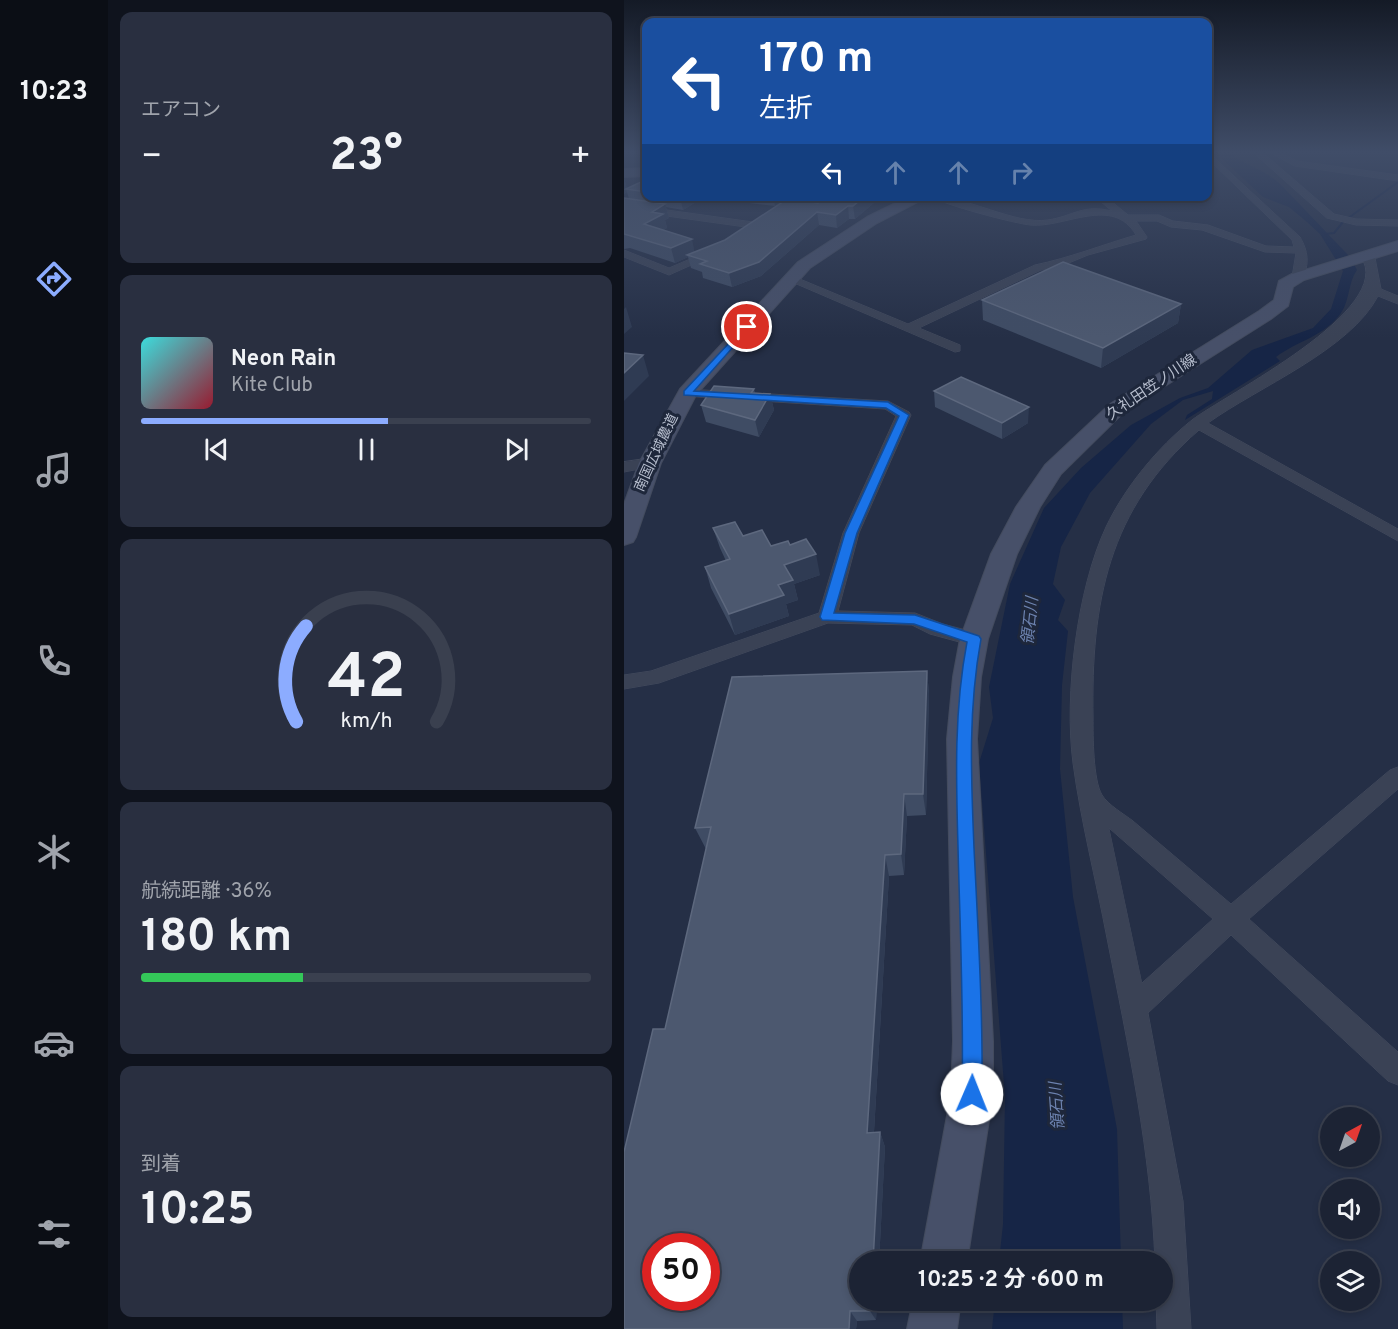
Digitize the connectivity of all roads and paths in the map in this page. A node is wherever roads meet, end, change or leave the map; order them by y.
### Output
1 (674, 214) edge
2 (776, 214) edge
3 (888, 214) edge
4 (1003, 214) edge
5 (1079, 214) edge
6 (1104, 214) edge
7 (1121, 214) edge
8 (1270, 214) edge
9 (1328, 214) edge
10 (1126, 218) junction
11 (1398, 223) edge
12 (760, 226) junction
13 (742, 237) edge
14 (1398, 246) edge
15 (723, 248) edge
16 (624, 253) edge
17 (1364, 257) junction
18 (1302, 267) junction
19 (791, 279) junction
20 (1375, 291) junction
21 (1398, 300) edge
22 (909, 327) junction
23 (956, 348) dead end
24 (687, 393) junction
25 (1198, 423) junction
26 (650, 463) junction
27 (624, 467) edge
28 (1398, 536) edge
29 (624, 537) edge
30 (826, 617) junction
31 (974, 639) junction
32 (624, 682) edge
33 (1398, 776) edge
34 (1091, 799) junction
35 (1231, 919) junction
36 (1134, 1007) junction
37 (1398, 1071) edge
38 (945, 1251) edge
39 (935, 1311) edge
40 (932, 1329) edge
41 (1174, 1329) edge

1 - 12 street
2 - 12 street
3 - 19 main road, 南国広域農道
4 - 5 street
6 - 10 street
7 - 10 street
8 - 18 street
9 - 11 street
10 - 18 street
10 - 22 street
12 - 13 street
14 - 17 main road
15 - 16 street
17 - 18 main road
17 - 20 street
18 - 31 main road, 久礼田笠ノ川線
19 - 22 street
19 - 24 main road, 南国広域農道
20 - 21 street
20 - 25 street
22 - 23 street
24 - 26 main road, 南国広域農道
24 - 30 street
25 - 28 street
25 - 34 street
26 - 27 street
26 - 29 main road, 南国広域農道
30 - 31 street
30 - 32 street
31 - 38 main road, 久礼田笠ノ川線
33 - 35 street
34 - 35 street
34 - 36 street
35 - 36 street
35 - 37 street
36 - 41 street
39 - 40 main road

